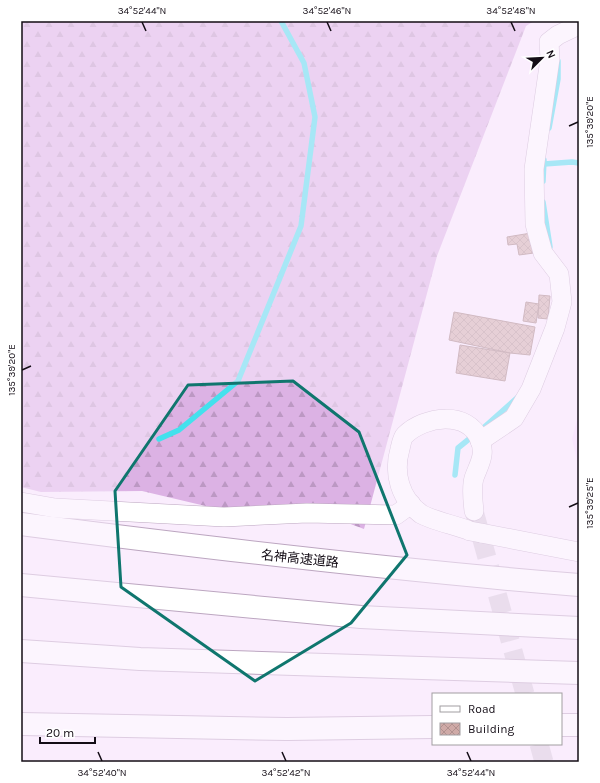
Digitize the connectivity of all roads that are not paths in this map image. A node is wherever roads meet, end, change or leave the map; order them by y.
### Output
1 (579, 25) edge
2 (478, 436) junction
3 (21, 502) edge
4 (474, 511) tunnel mouth
5 (423, 512) junction
6 (21, 524) edge
7 (579, 552) edge
8 (21, 584) edge
9 (579, 585) edge
10 (579, 628) edge
11 (21, 651) edge
12 (579, 673) edge
13 (21, 724) edge
14 (579, 724) edge
15 (562, 725) edge
16 (432, 727) edge

1 - 2 street
2 - 4 street
2 - 5 street
3 - 5 street
5 - 7 street
6 - 9 highway, 名神高速道路
8 - 10 highway
11 - 12 highway
13 - 16 highway
14 - 15 highway

